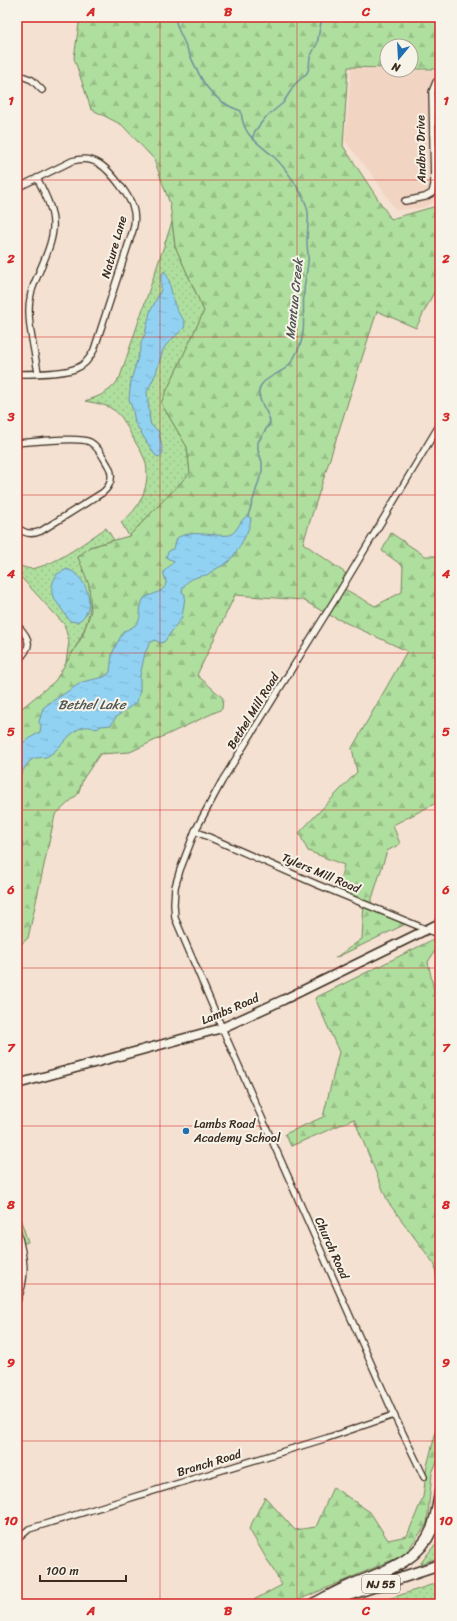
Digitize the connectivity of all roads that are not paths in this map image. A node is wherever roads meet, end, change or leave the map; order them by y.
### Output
1 (17, 74) edge
2 (440, 80) edge
3 (42, 90) dead end
4 (37, 178) junction
5 (17, 188) edge
6 (405, 201) dead end
7 (38, 373) junction
8 (17, 374) edge
9 (440, 424) edge
10 (17, 443) edge
11 (17, 527) edge
12 (17, 625) edge
13 (17, 661) edge
14 (195, 831) junction
15 (440, 923) edge
16 (426, 930) junction
17 (440, 935) edge
18 (222, 1028) junction
19 (17, 1084) edge
20 (17, 1230) edge
21 (18, 1239) edge
22 (17, 1302) edge
23 (23, 1305) dead end
24 (394, 1416) junction
25 (424, 1477) dead end
26 (440, 1493) edge
27 (20, 1537) dead end
28 (440, 1565) edge
29 (313, 1604) edge
30 (322, 1604) edge

1 - 3 street
2 - 6 street, Andbro Drive
4 - 5 street, Nature Lane
4 - 7 street
4 - 7 street, Nature Lane
7 - 8 street, Nature Lane
9 - 14 street, Bethel Mill Road
10 - 11 street
12 - 13 street
14 - 16 street, Tylers Mill Road
14 - 18 street, Bethel Mill Road
15 - 16 main road, Lambs Road
16 - 17 street, Tylers Mill Road
16 - 18 main road, Lambs Road
18 - 19 main road, Lambs Road
18 - 24 street, Church Road
20 - 21 street
21 - 22 street
22 - 23 street
24 - 25 street, Church Road
24 - 27 street, Branch Road
26 - 29 highway
28 - 30 highway, NJ 55

